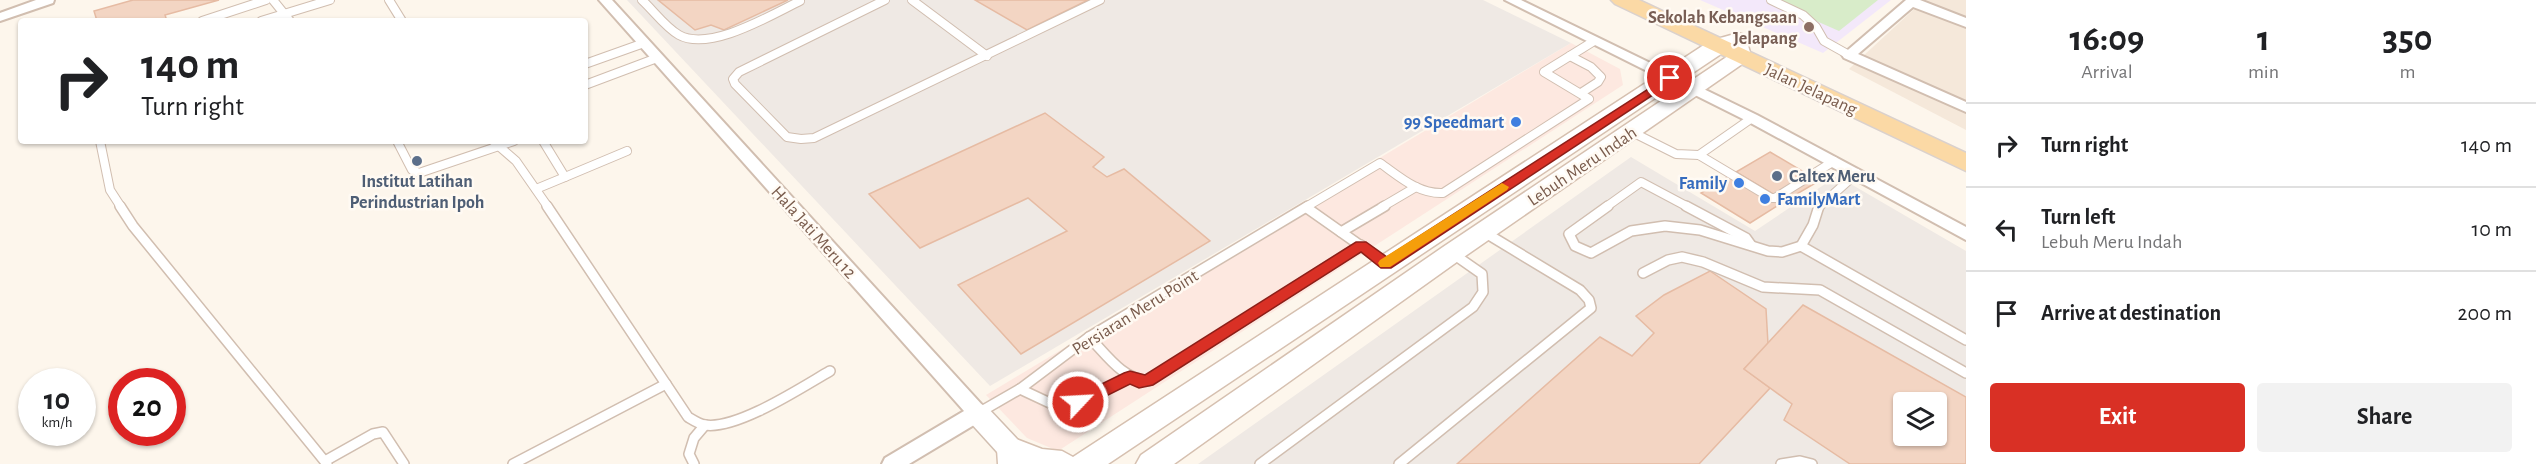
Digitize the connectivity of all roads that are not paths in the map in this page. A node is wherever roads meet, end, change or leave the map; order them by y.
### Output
1 (48, 0) edge
2 (266, 0) edge
3 (273, 0) edge
4 (330, 0) edge
5 (389, 0) edge
6 (605, 0) edge
7 (642, 0) edge
8 (800, 0) edge
9 (885, 0) edge
10 (912, 0) edge
11 (1100, 0) edge
12 (1511, 0) edge
13 (1622, 0) edge
14 (1652, 0) edge
15 (1771, 0) edge
16 (1913, 1) edge
17 (285, 14) junction
18 (0, 17) edge
19 (211, 18) edge
20 (271, 18) edge
21 (288, 18) edge
22 (400, 18) edge
23 (1966, 23) edge
24 (1594, 41) junction
25 (644, 43) junction
26 (1724, 49) junction
27 (1849, 55) junction
28 (987, 56) junction
29 (1570, 56) junction
30 (657, 58) junction
31 (588, 63) edge
32 (1670, 78) junction
33 (588, 84) edge
34 (1694, 90) junction
35 (1581, 93) junction
36 (1966, 107) edge
37 (1752, 118) junction
38 (1632, 132) junction
39 (101, 144) edge
40 (399, 144) edge
41 (496, 144) edge
42 (545, 144) edge
43 (1966, 147) edge
44 (627, 151) dead end
45 (1699, 155) junction
46 (1834, 161) junction
47 (1966, 163) edge
48 (1857, 173) junction
49 (565, 177) junction
50 (1416, 187) junction
51 (536, 189) junction
52 (1307, 208) junction
53 (1341, 232) junction
54 (1484, 232) junction
55 (1966, 234) edge
56 (1361, 245) junction
57 (1751, 245) junction
58 (1801, 246) junction
59 (1452, 253) junction
60 (1386, 264) junction
61 (1643, 273) dead end
62 (1089, 337) junction
63 (1966, 340) edge
64 (830, 371) dead end
65 (1966, 372) edge
66 (1130, 377) junction
67 (666, 384) junction
68 (1020, 389) junction
69 (977, 413) junction
70 (705, 425) junction
71 (1016, 459) edge
72 (1159, 462) edge
73 (326, 463) edge
74 (1077, 463) edge
75 (404, 464) edge
76 (513, 464) edge
77 (694, 464) edge
78 (891, 464) edge
79 (1260, 464) edge
80 (1399, 464) edge
81 (1781, 464) edge
82 (1812, 464) edge

1 - 18 street
2 - 19 lane
3 - 17 lane
4 - 17 lane
5 - 22 lane
6 - 25 street, Hala Jati Meru 12
7 - 8 lane
9 - 28 lane
10 - 28 lane
11 - 28 lane
12 - 24 street
13 - 26 main road
14 - 26 main road, Jalan Jelapang
15 - 27 lane
16 - 23 street
16 - 27 street
17 - 20 lane
17 - 21 lane
24 - 29 lane
24 - 32 street
25 - 30 street, Hala Jati Meru 12
25 - 31 lane
26 - 32 main road, Lebuh Meru Indah
26 - 34 main road, Lebuh Meru Indah
26 - 43 main road, Jalan Jelapang
26 - 47 main road, Jalan Jelapang
27 - 36 street
29 - 35 lane
29 - 35 lane
30 - 33 lane
30 - 69 street, Hala Jati Meru 12
32 - 34 street
32 - 60 main road, Lebuh Meru Indah
34 - 37 street
34 - 38 main road, Lebuh Meru Indah
35 - 50 lane
37 - 45 lane
37 - 46 street
38 - 45 lane
38 - 54 main road, Lebuh Meru Indah
39 - 73 lane
40 - 41 lane
41 - 51 lane
42 - 49 lane
44 - 49 lane
45 - 46 lane
46 - 48 street
48 - 55 street
48 - 58 lane
49 - 51 lane
50 - 52 lane, Persiaran Meru Point
50 - 53 lane
51 - 67 lane
52 - 53 lane
52 - 62 lane, Persiaran Meru Point
53 - 56 lane
54 - 59 main road, Lebuh Meru Indah
54 - 80 lane
56 - 60 lane
56 - 66 lane
57 - 57 lane
57 - 58 lane
58 - 63 lane
59 - 72 main road, Lebuh Meru Indah
59 - 79 lane
60 - 74 main road, Lebuh Meru Indah
61 - 65 lane
62 - 66 lane
62 - 68 lane, Persiaran Meru Point
64 - 70 lane
66 - 68 lane
67 - 70 lane
67 - 76 lane
68 - 69 lane, Persiaran Meru Point
69 - 71 street, Hala Jati Meru 12
69 - 78 street, Persiaran Meru Point
70 - 77 lane
71 - 74 main road
73 - 75 lane
81 - 82 lane

